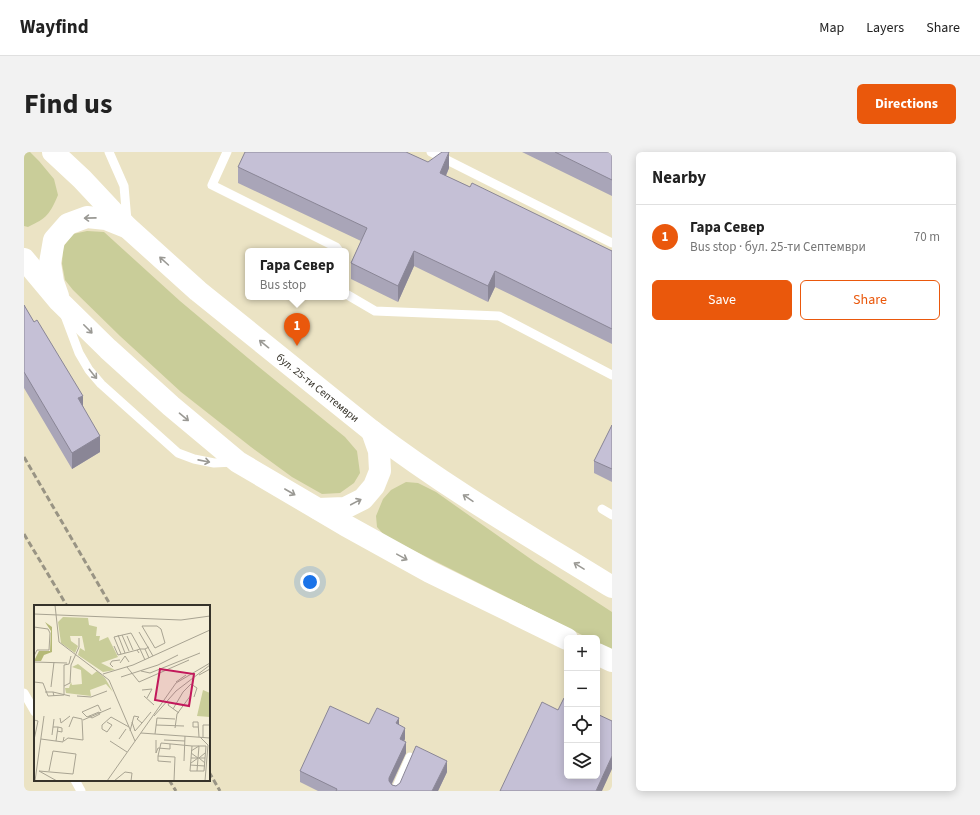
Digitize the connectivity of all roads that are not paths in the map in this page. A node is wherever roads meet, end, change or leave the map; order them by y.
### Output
1 (53, 152) edge
2 (109, 152) edge
3 (227, 152) edge
4 (431, 152) edge
5 (128, 227) junction
6 (612, 243) edge
7 (337, 248) edge
8 (24, 259) edge
9 (349, 296) edge
10 (59, 301) junction
11 (612, 375) edge
12 (372, 431) junction
13 (238, 462) junction
14 (318, 509) junction
15 (602, 509) dead end
16 (612, 515) edge
17 (612, 587) edge
18 (564, 638) edge
19 (600, 655) edge
20 (612, 661) edge
21 (24, 693) edge
22 (34, 710) edge
23 (410, 757) edge
24 (76, 781) edge
25 (81, 791) edge
26 (395, 791) edge

1 - 5 main road, бул. 25-ти Септември
2 - 5 lane
3 - 7 lane
4 - 6 lane
5 -> 10 main road
12 -> 5 main road, бул. 25-ти Септември
8 - 10 main road
9 - 11 lane
10 -> 13 main road
10 -> 13 lane
14 -> 12 main road
17 -> 12 main road, бул. 25-ти Септември
13 -> 14 main road
14 -> 18 main road
15 - 16 lane
19 - 20 main road
21 - 22 lane
23 - 26 lane
24 - 25 lane

